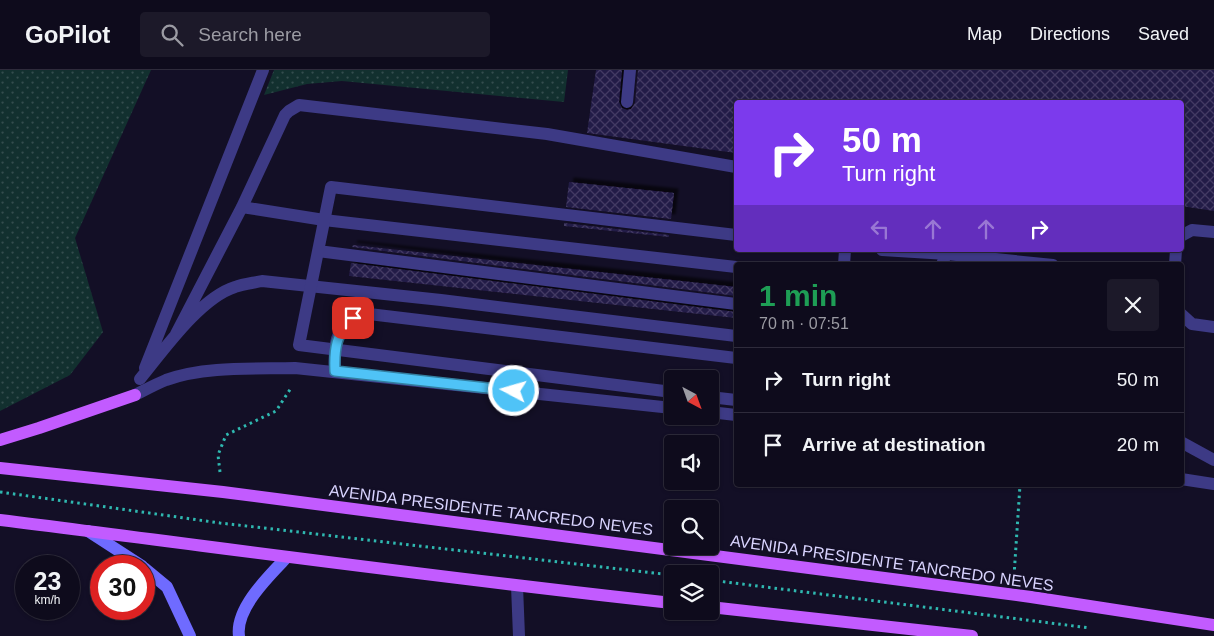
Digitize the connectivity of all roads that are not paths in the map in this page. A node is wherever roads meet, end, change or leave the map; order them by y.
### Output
1 (262, 70) edge
2 (630, 70) edge
3 (628, 102) dead end
4 (734, 167) edge
5 (242, 207) junction
6 (324, 220) junction
7 (1214, 232) edge
8 (1184, 234) edge
9 (734, 235) edge
10 (318, 251) junction
11 (903, 252) edge
12 (945, 256) edge
13 (1017, 262) edge
14 (734, 267) edge
15 (312, 287) junction
16 (734, 304) edge
17 (1184, 317) edge
18 (1214, 327) edge
19 (176, 334) junction
20 (734, 336) edge
21 (335, 350) junction
22 (734, 358) edge
23 (335, 371) junction
24 (140, 379) junction
25 (664, 391) edge
26 (134, 395) junction
27 (719, 398) edge
28 (734, 400) edge
29 (664, 407) edge
30 (719, 413) edge
31 (734, 415) edge
32 (0, 440) edge
33 (1184, 444) edge
34 (1214, 460) edge
35 (0, 468) edge
36 (1184, 480) edge
37 (1214, 484) edge
38 (0, 520) edge
39 (88, 531) junction
40 (125, 555) edge
41 (287, 557) junction
42 (155, 577) edge
43 (517, 586) junction
44 (664, 602) edge
45 (719, 608) edge
46 (1214, 625) edge
47 (190, 636) edge
48 (239, 636) edge
49 (519, 636) edge
50 (972, 636) edge

1 - 24 street
2 - 3 street
4 - 5 street
5 - 6 street
5 - 19 street
6 - 9 street
6 - 10 street
6 - 14 street
7 - 8 street
10 - 15 street
10 - 16 street
11 - 12 street
12 - 13 street
15 - 19 street
15 - 20 street
15 - 21 street
17 - 18 street
19 - 24 street
21 - 22 street
21 - 23 street
21 - 25 street
23 - 26 street
23 - 29 street
24 - 26 street
26 - 32 main road
27 - 28 street
30 - 31 street
33 - 34 street
35 - 46 main road, AVENIDA PRESIDENTE TANCREDO NEVES
36 - 37 street
38 - 39 main road
39 - 40 street
39 - 41 main road
41 - 43 main road
41 - 48 street
42 - 47 street
43 - 44 main road
43 - 49 street
45 - 50 main road

